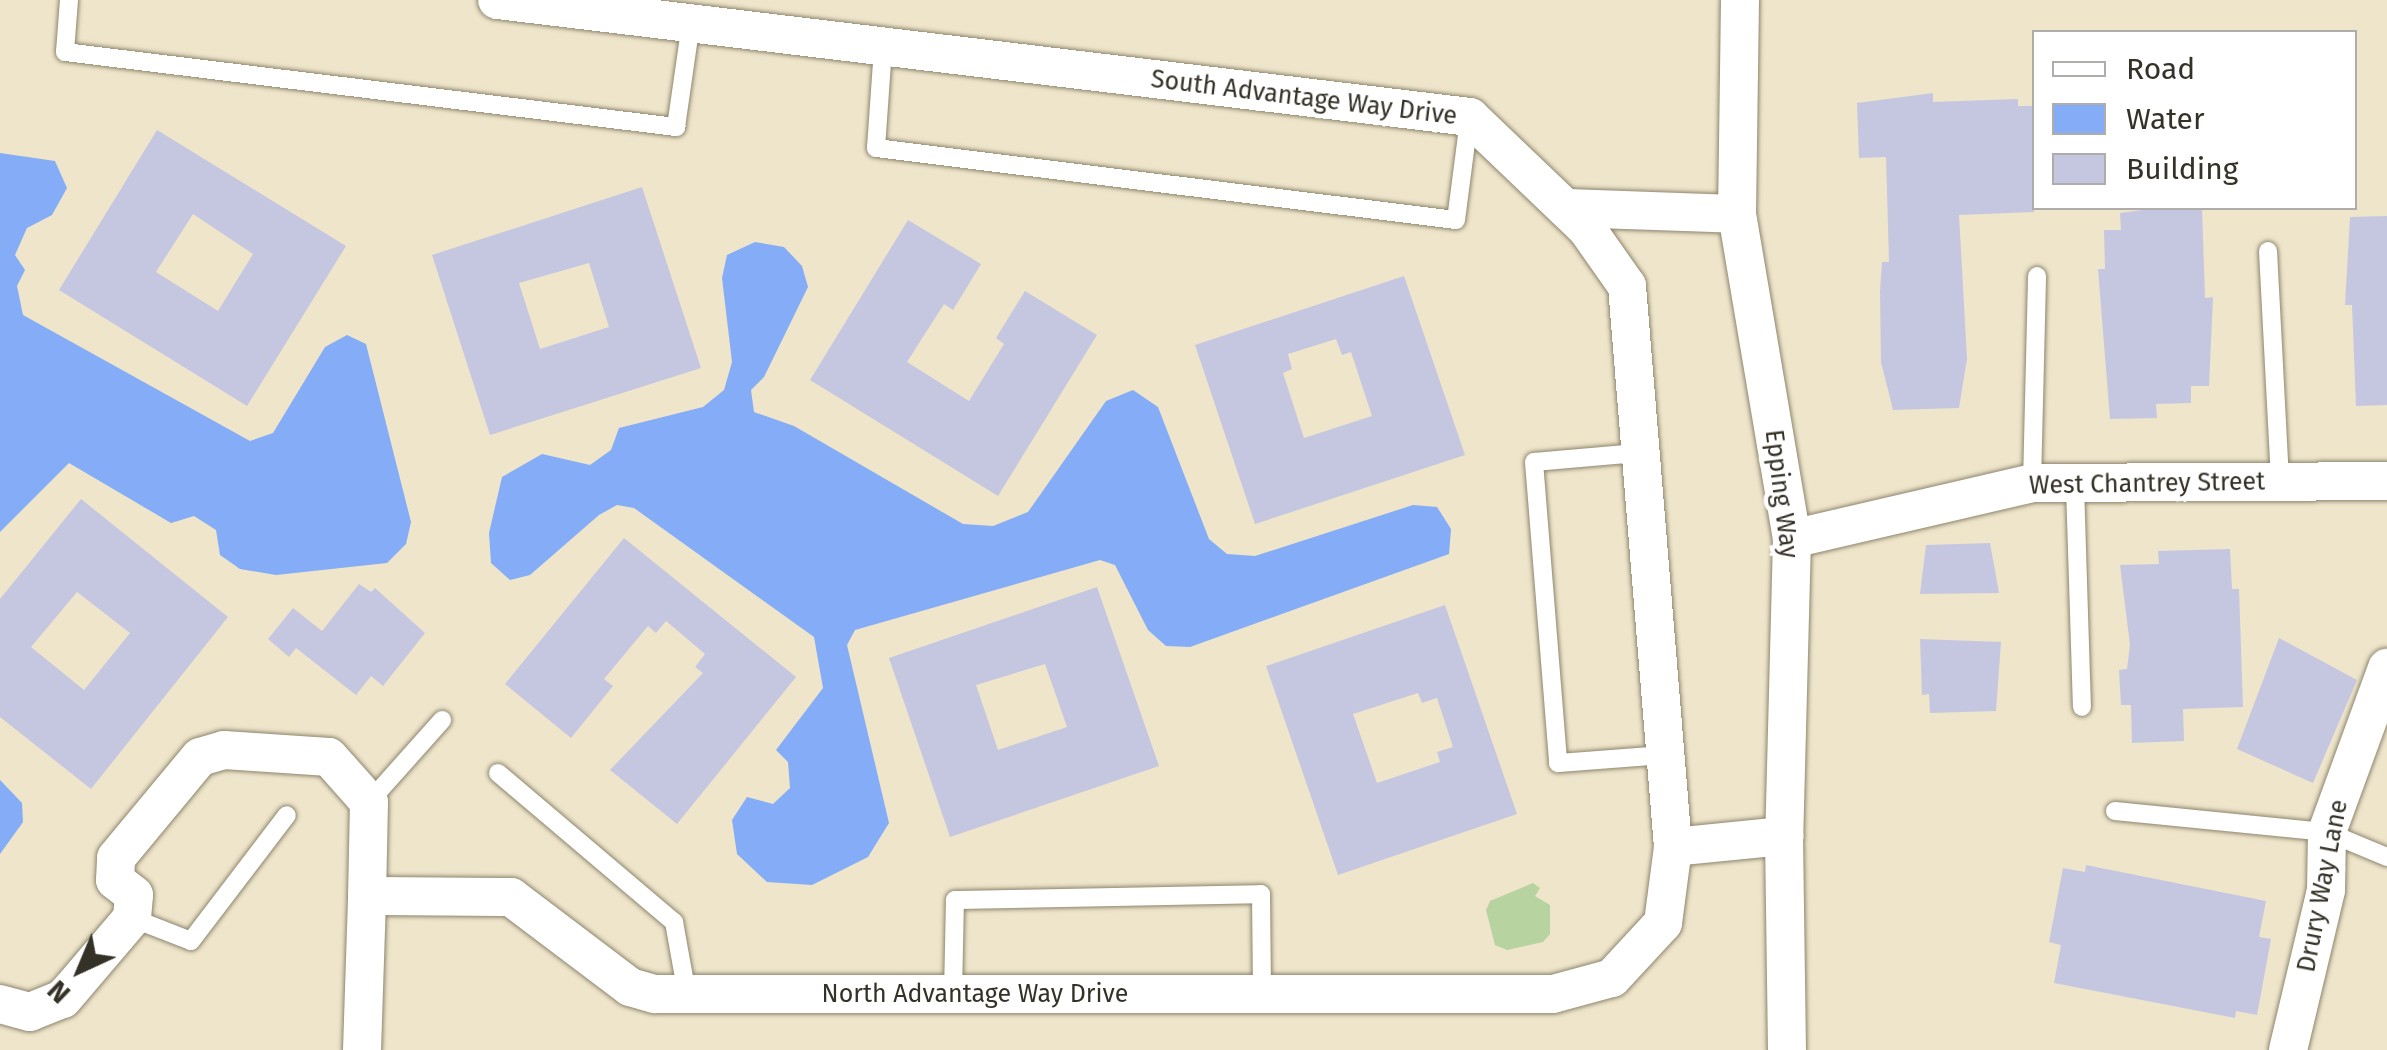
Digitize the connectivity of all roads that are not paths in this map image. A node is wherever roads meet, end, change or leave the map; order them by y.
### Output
1 (69, 0) edge
2 (497, 0) edge
3 (1740, 0) edge
4 (691, 23) junction
5 (883, 48) junction
6 (1470, 117) junction
7 (1566, 208) junction
8 (1737, 214) junction
9 (2268, 251) dead end
10 (2037, 276) dead end
11 (1637, 453) junction
12 (2387, 480) edge
13 (2280, 481) junction
14 (2032, 483) junction
15 (2075, 486) junction
16 (1792, 540) junction
17 (2387, 668) edge
18 (2082, 707) dead end
19 (442, 720) dead end
20 (1665, 756) junction
21 (498, 773) dead end
22 (368, 802) junction
23 (2116, 811) dead end
24 (287, 816) dead end
25 (2327, 832) junction
26 (1784, 836) junction
27 (1673, 847) junction
28 (2387, 857) edge
29 (367, 896) junction
30 (132, 918) junction
31 (1612, 978) joint
32 (687, 994) junction
33 (953, 994) junction
34 (1262, 994) junction
35 (0, 1004) edge
36 (362, 1050) edge
37 (1788, 1050) edge
38 (2288, 1050) edge

1 - 4 lane
2 - 4 street, South Advantage Way Drive
3 - 8 street, Epping Way
4 - 5 street, South Advantage Way Drive
5 - 6 street, South Advantage Way Drive
5 - 6 lane
6 - 7 street, South Advantage Way Drive
7 - 8 street
7 - 11 street, South Advantage Way Drive
8 - 16 street, Epping Way
9 - 13 lane
10 - 14 lane
11 - 20 street, South Advantage Way Drive
11 - 20 lane
12 - 13 street, West Chantrey Street
13 - 15 street, West Chantrey Street
14 - 15 street, West Chantrey Street
14 - 16 street, West Chantrey Street
15 - 18 lane
16 - 26 street, Epping Way
17 - 25 street, Drury Way Lane
19 - 22 lane
20 - 27 street, South Advantage Way Drive
21 - 32 lane
22 - 29 street
22 - 30 street
23 - 25 lane
24 - 30 lane
25 - 28 lane
25 - 38 street, Drury Way Lane
26 - 27 street
26 - 37 street, Epping Way
27 - 31 street, South Advantage Way Drive
29 - 32 street, North Advantage Way Drive
29 - 36 street
30 - 35 street
31 - 34 street, North Advantage Way Drive
32 - 33 street, North Advantage Way Drive
33 - 34 street, North Advantage Way Drive
33 - 34 lane

